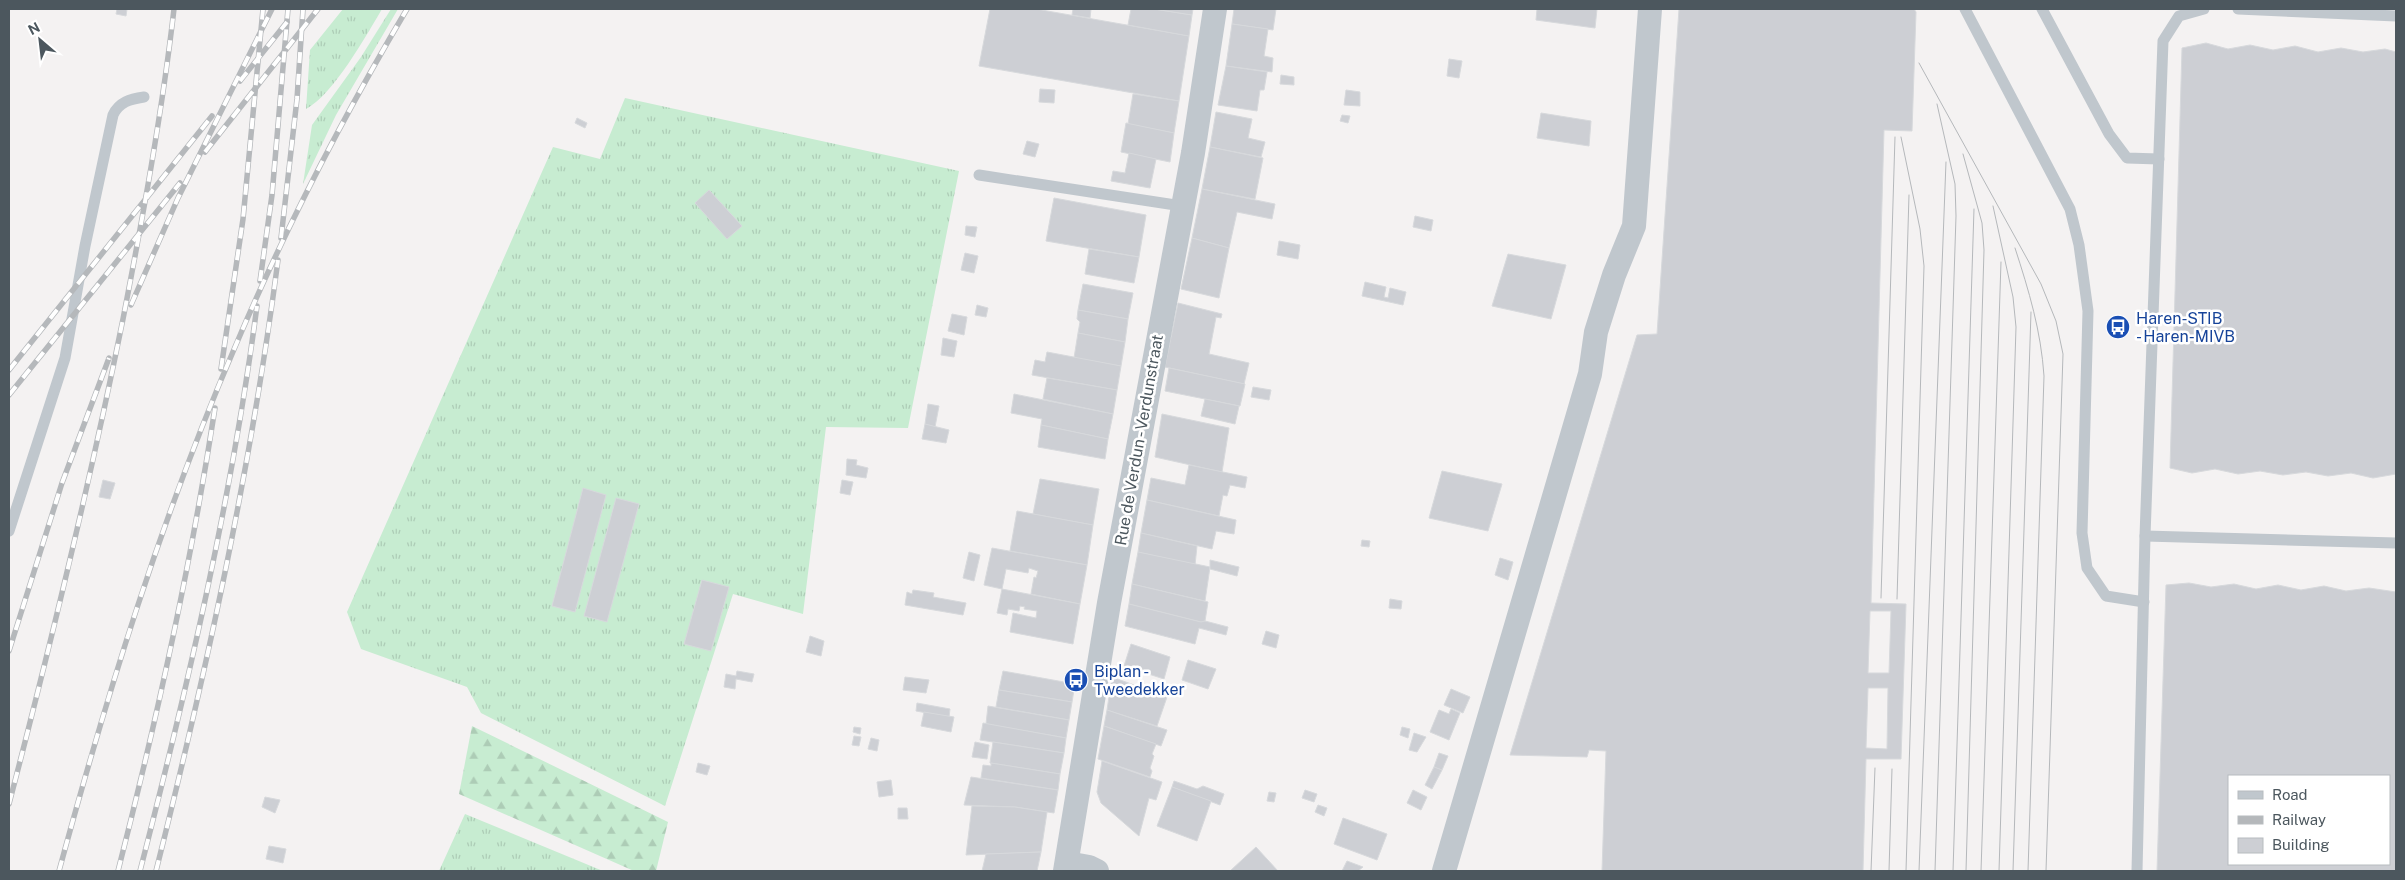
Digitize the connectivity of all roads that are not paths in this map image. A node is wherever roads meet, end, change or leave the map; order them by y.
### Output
1 (1215, 9) edge
2 (1650, 9) edge
3 (1965, 9) edge
4 (2042, 9) edge
5 (2204, 9) edge
6 (2238, 9) edge
7 (2378, 12) edge
8 (2396, 16) edge
9 (144, 97) dead end
10 (2159, 159) junction
11 (979, 175) dead end
12 (1182, 206) junction
13 (9, 531) edge
14 (2145, 536) junction
15 (2396, 543) edge
16 (2144, 602) junction
17 (1066, 867) edge
18 (1097, 871) edge
19 (1444, 871) edge
20 (2137, 871) edge

1 - 12 street, Rue de Verdun - Verdunstraat
2 - 19 street
3 - 16 lane
4 - 10 lane
5 - 10 lane
6 - 7 lane
7 - 8 lane
9 - 13 lane
10 - 14 lane
11 - 12 lane
12 - 17 street, Rue de Verdun - Verdunstraat
14 - 15 lane
14 - 16 lane
16 - 20 lane
17 - 18 street

